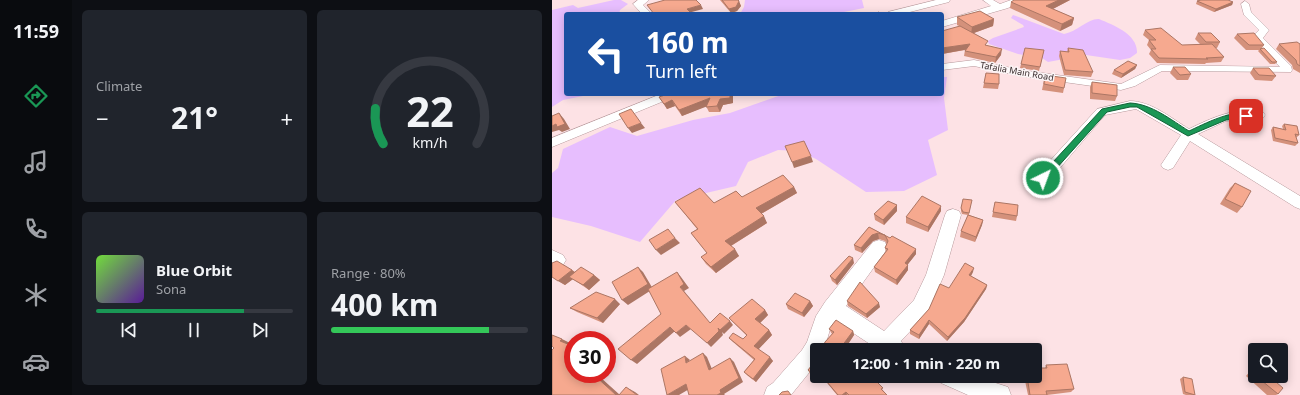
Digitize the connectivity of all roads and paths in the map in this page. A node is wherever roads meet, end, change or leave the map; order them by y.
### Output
1 (946, 0) edge
2 (987, 0) edge
3 (1018, 0) edge
4 (639, 1) edge
5 (1245, 4) dead end
6 (998, 7) junction
7 (646, 12) edge
8 (899, 12) edge
9 (944, 23) edge
10 (944, 67) edge
11 (667, 96) edge
12 (1259, 115) dead end
13 (1188, 134) junction
14 (552, 143) edge
15 (1168, 165) dead end
16 (1043, 178) dead end
17 (1300, 203) edge
18 (953, 215) dead end
19 (879, 247) dead end
20 (832, 308) junction
21 (885, 343) edge
22 (894, 343) edge
23 (963, 383) edge
24 (775, 395) edge
25 (1000, 395) edge

1 - 8 street
2 - 6 street
3 - 6 street
4 - 7 street
5 - 10 street, Tafalia Main Road
6 - 9 street
11 - 14 street
12 - 13 street
13 - 15 street
13 - 16 street
13 - 17 street
18 - 22 street
19 - 20 street
20 - 21 street
20 - 24 street
23 - 25 street

